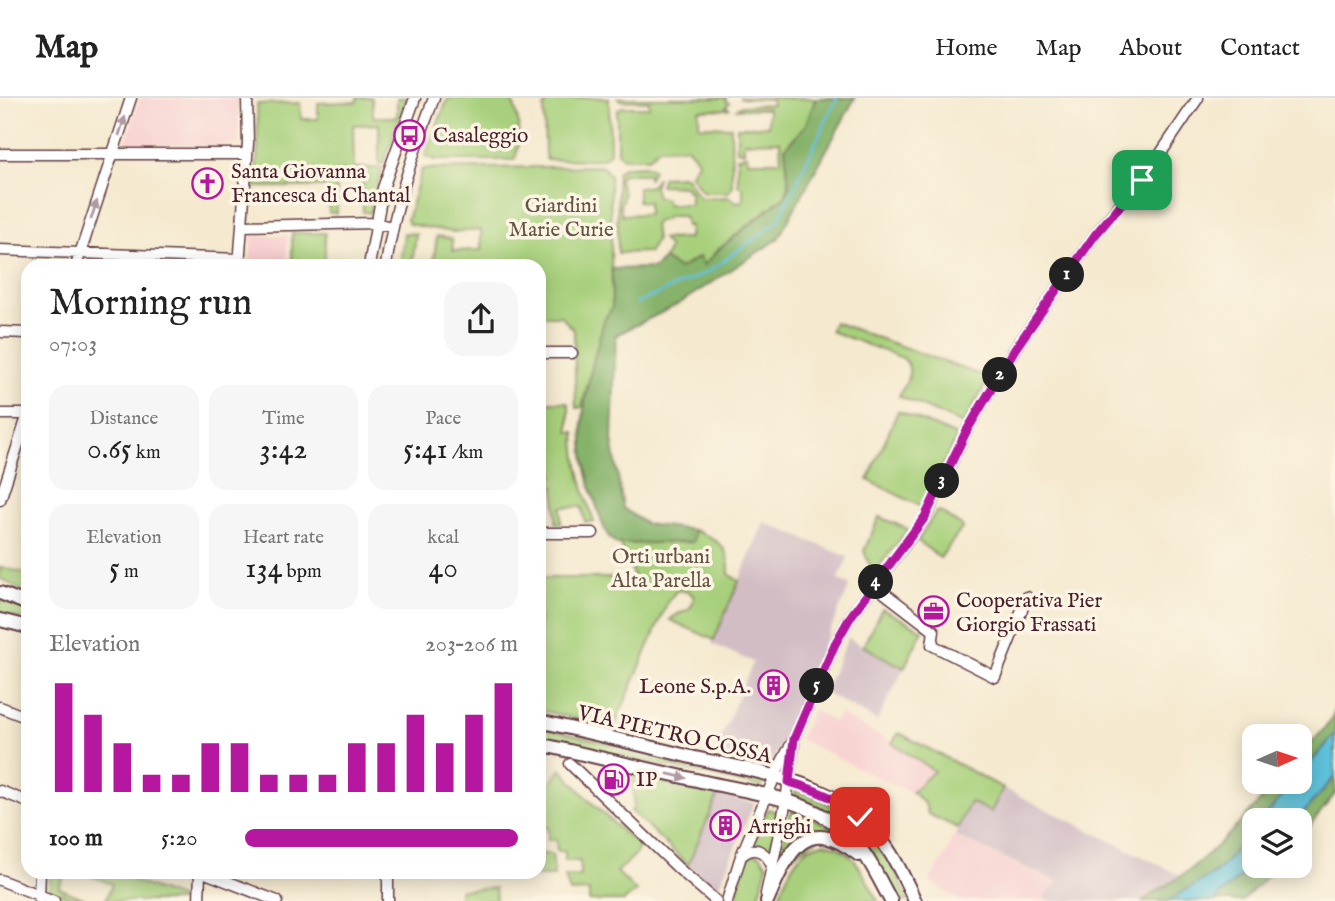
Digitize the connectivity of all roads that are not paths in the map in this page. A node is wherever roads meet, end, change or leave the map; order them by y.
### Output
1 (131, 98) edge
2 (247, 98) edge
3 (415, 98) edge
4 (434, 98) edge
5 (1198, 98) edge
6 (0, 154) edge
7 (247, 154) junction
8 (113, 155) junction
9 (375, 223) junction
10 (242, 226) junction
11 (392, 227) junction
12 (0, 250) edge
13 (81, 253) junction
14 (79, 259) edge
15 (186, 259) edge
16 (239, 259) edge
17 (370, 259) edge
18 (387, 259) edge
19 (0, 332) edge
20 (21, 332) edge
21 (546, 353) edge
22 (572, 353) dead end
23 (0, 414) edge
24 (21, 414) edge
25 (21, 436) edge
26 (0, 500) edge
27 (546, 533) edge
28 (593, 533) dead end
29 (873, 585) junction
30 (0, 593) edge
31 (1027, 597) dead end
32 (21, 601) edge
33 (0, 620) edge
34 (21, 625) edge
35 (0, 707) edge
36 (21, 715) edge
37 (546, 723) edge
38 (794, 739) junction
39 (546, 746) edge
40 (570, 764) dead end
41 (774, 777) junction
42 (789, 782) junction
43 (0, 791) edge
44 (766, 796) junction
45 (21, 799) edge
46 (786, 801) junction
47 (741, 856) junction
48 (871, 864) junction
49 (772, 866) junction
50 (40, 879) edge
51 (201, 879) edge
52 (220, 879) edge
53 (388, 879) edge
54 (0, 880) edge
55 (39, 898) edge
56 (54, 901) edge
57 (199, 901) edge
58 (277, 901) edge
59 (388, 901) edge
60 (716, 901) edge
61 (727, 901) edge
62 (766, 901) edge
63 (891, 901) edge
64 (915, 901) edge

8 -> 1 street
2 - 7 street
3 - 9 street
4 - 11 street
5 - 29 street
6 - 8 street
7 - 8 street
7 - 10 street
13 -> 8 street
9 - 10 street
9 - 11 street
9 - 17 street
10 - 16 street
11 - 18 street
12 - 13 street
13 - 14 street
13 - 15 street
19 - 20 street
21 - 22 street
23 - 24 street
25 - 26 street
27 - 28 street
29 - 31 street
29 - 38 street
30 - 32 main road
33 - 34 main road
35 - 36 street
37 - 41 main road, VIA PIETRO COSSA
38 - 41 street
38 - 42 street
39 -> 44 main road, VIA PIETRO COSSA
40 - 60 street
41 - 42 main road, VIA PIETRO COSSA
41 - 44 street
42 - 46 street
42 - 64 main road, VIA PIETRO COSSA
43 - 45 street
44 - 46 main road, VIA PIETRO COSSA
44 - 47 street
46 - 48 main road, VIA PIETRO COSSA
46 - 49 street
47 - 49 street
47 - 61 street
48 - 62 main road
48 - 63 main road, VIA PIETRO COSSA
49 - 62 street
50 - 55 street
51 - 57 street
52 - 58 street
53 - 59 street
54 - 55 street
55 - 56 street

